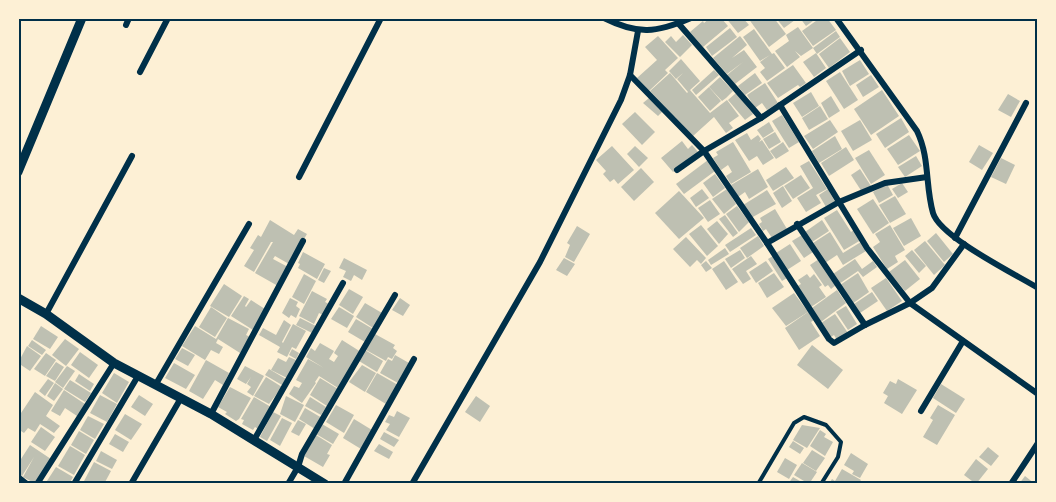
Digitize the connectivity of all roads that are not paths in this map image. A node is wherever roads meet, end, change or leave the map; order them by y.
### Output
1 (82, 18) edge
2 (168, 18) edge
3 (381, 18) edge
4 (604, 18) edge
5 (691, 18) edge
6 (836, 18) edge
7 (678, 23) junction
8 (638, 31) junction
9 (861, 50) junction
10 (140, 72) dead end
11 (630, 75) junction
12 (1026, 103) dead end
13 (780, 105) junction
14 (761, 118) junction
15 (704, 151) junction
16 (132, 156) dead end
17 (677, 170) dead end
18 (18, 172) edge
19 (298, 177) dead end
20 (927, 177) junction
21 (839, 202) junction
22 (249, 224) dead end
23 (796, 224) junction
24 (955, 238) junction
25 (303, 241) dead end
26 (767, 243) junction
27 (964, 244) junction
28 (343, 283) dead end
29 (1038, 288) edge
30 (395, 295) dead end
31 (18, 298) edge
32 (910, 303) junction
33 (46, 314) junction
34 (865, 325) junction
35 (963, 341) junction
36 (414, 359) dead end
37 (114, 363) junction
38 (138, 376) junction
39 (156, 384) junction
40 (1038, 394) edge
41 (181, 398) junction
42 (921, 411) dead end
43 (211, 414) junction
44 (254, 440) junction
45 (1038, 443) edge
46 (298, 467) junction
47 (18, 477) edge
48 (27, 484) edge
49 (37, 484) edge
50 (74, 484) edge
51 (131, 484) edge
52 (288, 484) edge
53 (325, 484) edge
54 (344, 484) edge
55 (412, 484) edge
56 (758, 484) edge
57 (821, 484) edge
58 (1011, 484) edge

1 - 18 street
2 - 10 street
3 - 19 street
4 - 8 street
5 - 7 street
6 - 9 street
7 - 8 street
7 - 14 street
8 - 11 street
9 - 13 street
9 - 20 street
11 - 15 street
11 - 55 street
12 - 24 street
13 - 14 street
13 - 21 street
14 - 15 street
15 - 17 street
15 - 26 street
16 - 33 street
20 - 21 street
20 - 24 street
21 - 23 street
21 - 32 street
22 - 39 street
23 - 26 street
23 - 34 street
24 - 27 street
25 - 43 street
26 - 34 street
27 - 29 street
27 - 32 street
28 - 44 street
30 - 46 street
31 - 33 street
32 - 34 street
32 - 35 street
33 - 37 street
35 - 40 street
35 - 42 street
36 - 54 street
37 - 38 street
37 - 49 street
38 - 39 street
38 - 50 street
39 - 41 street
41 - 43 street
41 - 51 street
43 - 44 street
44 - 46 street
45 - 58 street
46 - 52 street
46 - 53 street
47 - 48 street
56 - 57 lane

